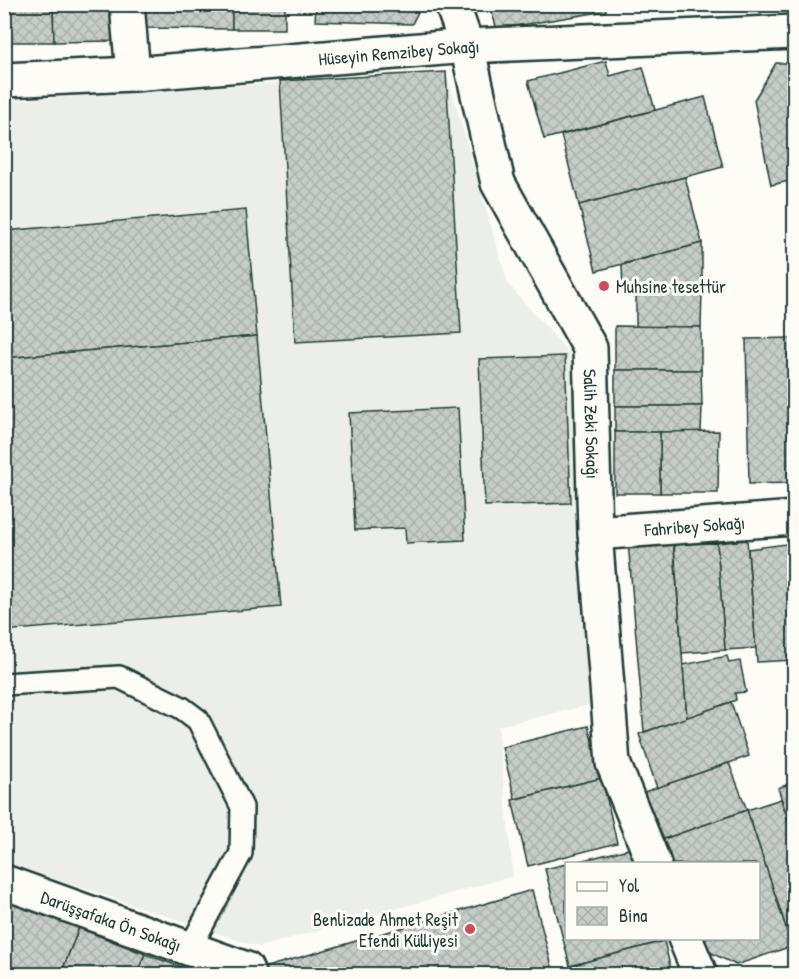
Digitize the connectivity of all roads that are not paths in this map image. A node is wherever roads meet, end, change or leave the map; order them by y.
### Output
1 (127, 4) edge
2 (452, 4) edge
3 (795, 32) edge
4 (467, 46) junction
5 (132, 74) junction
6 (4, 80) edge
7 (795, 518) edge
8 (595, 533) junction
9 (4, 684) edge
10 (653, 862) edge
11 (4, 882) edge
12 (685, 940) edge
13 (190, 948) junction
14 (248, 975) edge
15 (700, 975) edge

1 - 5 street
2 - 4 street, Salih Zeki Sokağı
3 - 4 street, Hüseyin Remzibey Sokağı
4 - 5 street, Hüseyin Remzibey Sokağı
4 - 8 street, Salih Zeki Sokağı
5 - 6 street, Hüseyin Remzibey Sokağı
7 - 8 street, Fahribey Sokağı
8 - 10 street, Salih Zeki Sokağı
9 - 13 lane
11 - 13 street, Darüşşafaka Ön Sokağı
12 - 15 street
13 - 14 street, Darüşşafaka Ön Sokağı

